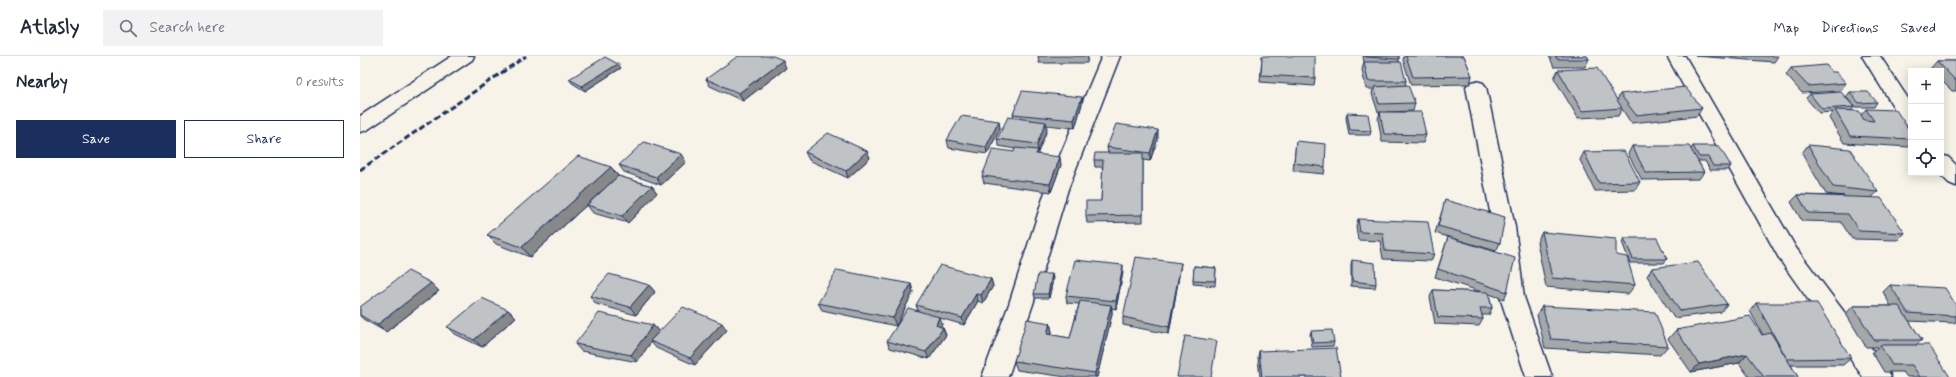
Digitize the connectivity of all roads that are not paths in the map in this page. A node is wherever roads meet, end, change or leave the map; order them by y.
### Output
1 (466, 56) edge
2 (1111, 56) edge
3 (1676, 56) edge
4 (1871, 56) edge
5 (1476, 87) dead end
6 (1908, 114) edge
7 (360, 125) edge
8 (1944, 165) edge
9 (1956, 178) edge
10 (995, 377) edge
11 (1539, 377) edge
12 (1878, 377) edge

1 - 7 street
2 - 10 street
3 - 12 street
4 - 6 street
5 - 11 street
8 - 9 street

